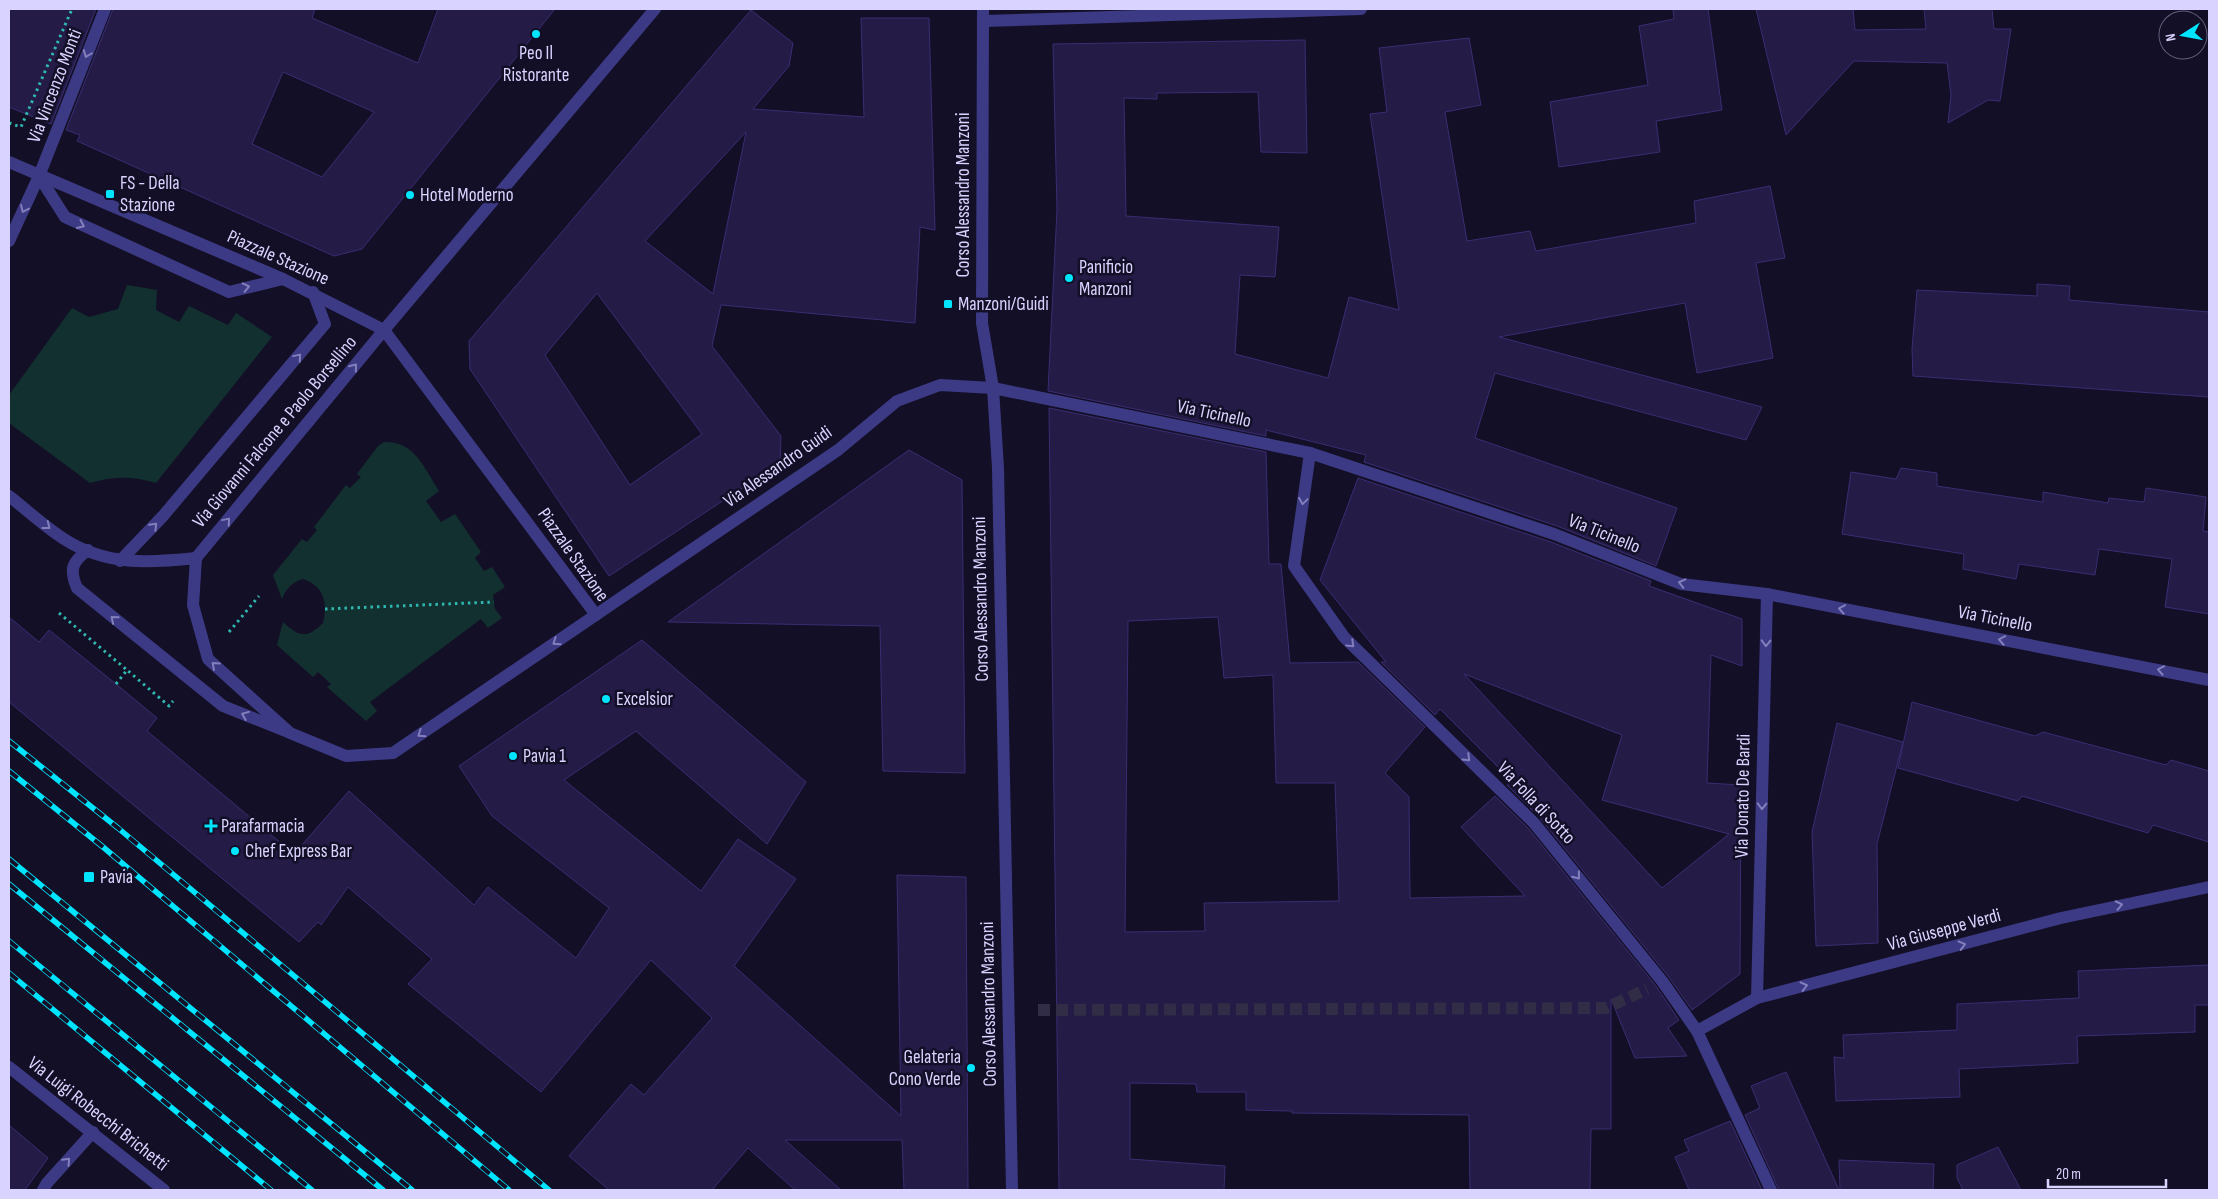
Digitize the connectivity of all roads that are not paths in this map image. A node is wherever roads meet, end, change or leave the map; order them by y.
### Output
1 (105, 9) edge
2 (655, 9) edge
3 (1360, 9) edge
4 (983, 15) edge
5 (9, 162) edge
6 (39, 176) junction
7 (9, 241) edge
8 (282, 279) junction
9 (313, 292) junction
10 (384, 330) junction
11 (993, 388) junction
12 (1310, 453) junction
13 (9, 496) edge
14 (88, 550) junction
15 (196, 558) junction
16 (120, 561) junction
17 (1767, 594) junction
18 (596, 615) junction
19 (2209, 680) edge
20 (290, 733) junction
21 (2209, 887) edge
22 (1757, 998) junction
23 (1697, 1032) junction
24 (9, 1067) edge
25 (93, 1132) junction
26 (44, 1190) edge
27 (164, 1190) edge
28 (1012, 1190) edge
29 (1772, 1190) edge

1 -> 6 street, Via Vincenzo Monti
2 - 10 street, Via Giovanni Falcone e Paolo Borsellino
3 - 4 street
4 - 11 street, Corso Alessandro Manzoni
5 - 6 street, Piazzale Stazione
6 -> 7 street
6 - 8 street, Piazzale Stazione
6 -> 8 street
8 - 9 street, Piazzale Stazione
9 - 10 street, Piazzale Stazione
16 -> 9 street
15 -> 10 street, Via Giovanni Falcone e Paolo Borsellino
10 - 18 street, Piazzale Stazione
11 - 12 street, Via Ticinello
11 - 18 street, Via Alessandro Guidi
11 - 28 street, Corso Alessandro Manzoni
17 -> 12 street, Via Ticinello
12 -> 23 street, Via Folla di Sotto
13 -> 14 street
14 - 16 street
20 -> 14 street
15 - 16 street
20 -> 15 street, Piazzale Stazione
19 -> 17 street, Via Ticinello
17 -> 22 street, Via Donato De Bardi
18 -> 20 street, Piazzale Stazione
22 -> 21 street, Via Giuseppe Verdi
22 - 23 street, Via Giuseppe Verdi
23 - 29 street, Via Folla di Sotto
24 - 25 street, Via Luigi Robecchi Brichetti
26 -> 25 street
25 - 27 street, Via Luigi Robecchi Brichetti

